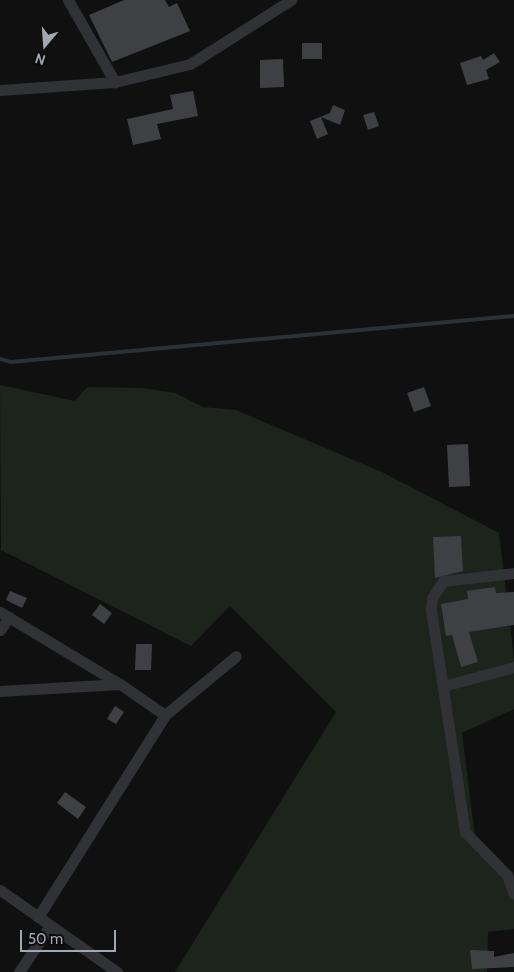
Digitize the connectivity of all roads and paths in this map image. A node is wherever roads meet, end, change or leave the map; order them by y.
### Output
1 (68, 0) edge
2 (291, 0) edge
3 (115, 82) junction
4 (0, 90) edge
5 (514, 573) edge
6 (5, 614) edge
7 (0, 630) edge
8 (236, 656) dead end
9 (514, 667) edge
10 (120, 684) junction
11 (444, 686) junction
12 (0, 691) edge
13 (165, 716) junction
14 (0, 890) edge
15 (514, 894) edge
16 (38, 917) junction
17 (49, 927) junction
18 (19, 972) edge
19 (117, 972) edge

1 - 3 street
2 - 3 street
3 - 4 street
5 - 11 street
6 - 7 street
6 - 10 street
8 - 13 street
9 - 11 street
10 - 12 street
10 - 13 street
11 - 15 street
13 - 16 street
14 - 16 street
16 - 17 street
17 - 18 street
17 - 19 street

